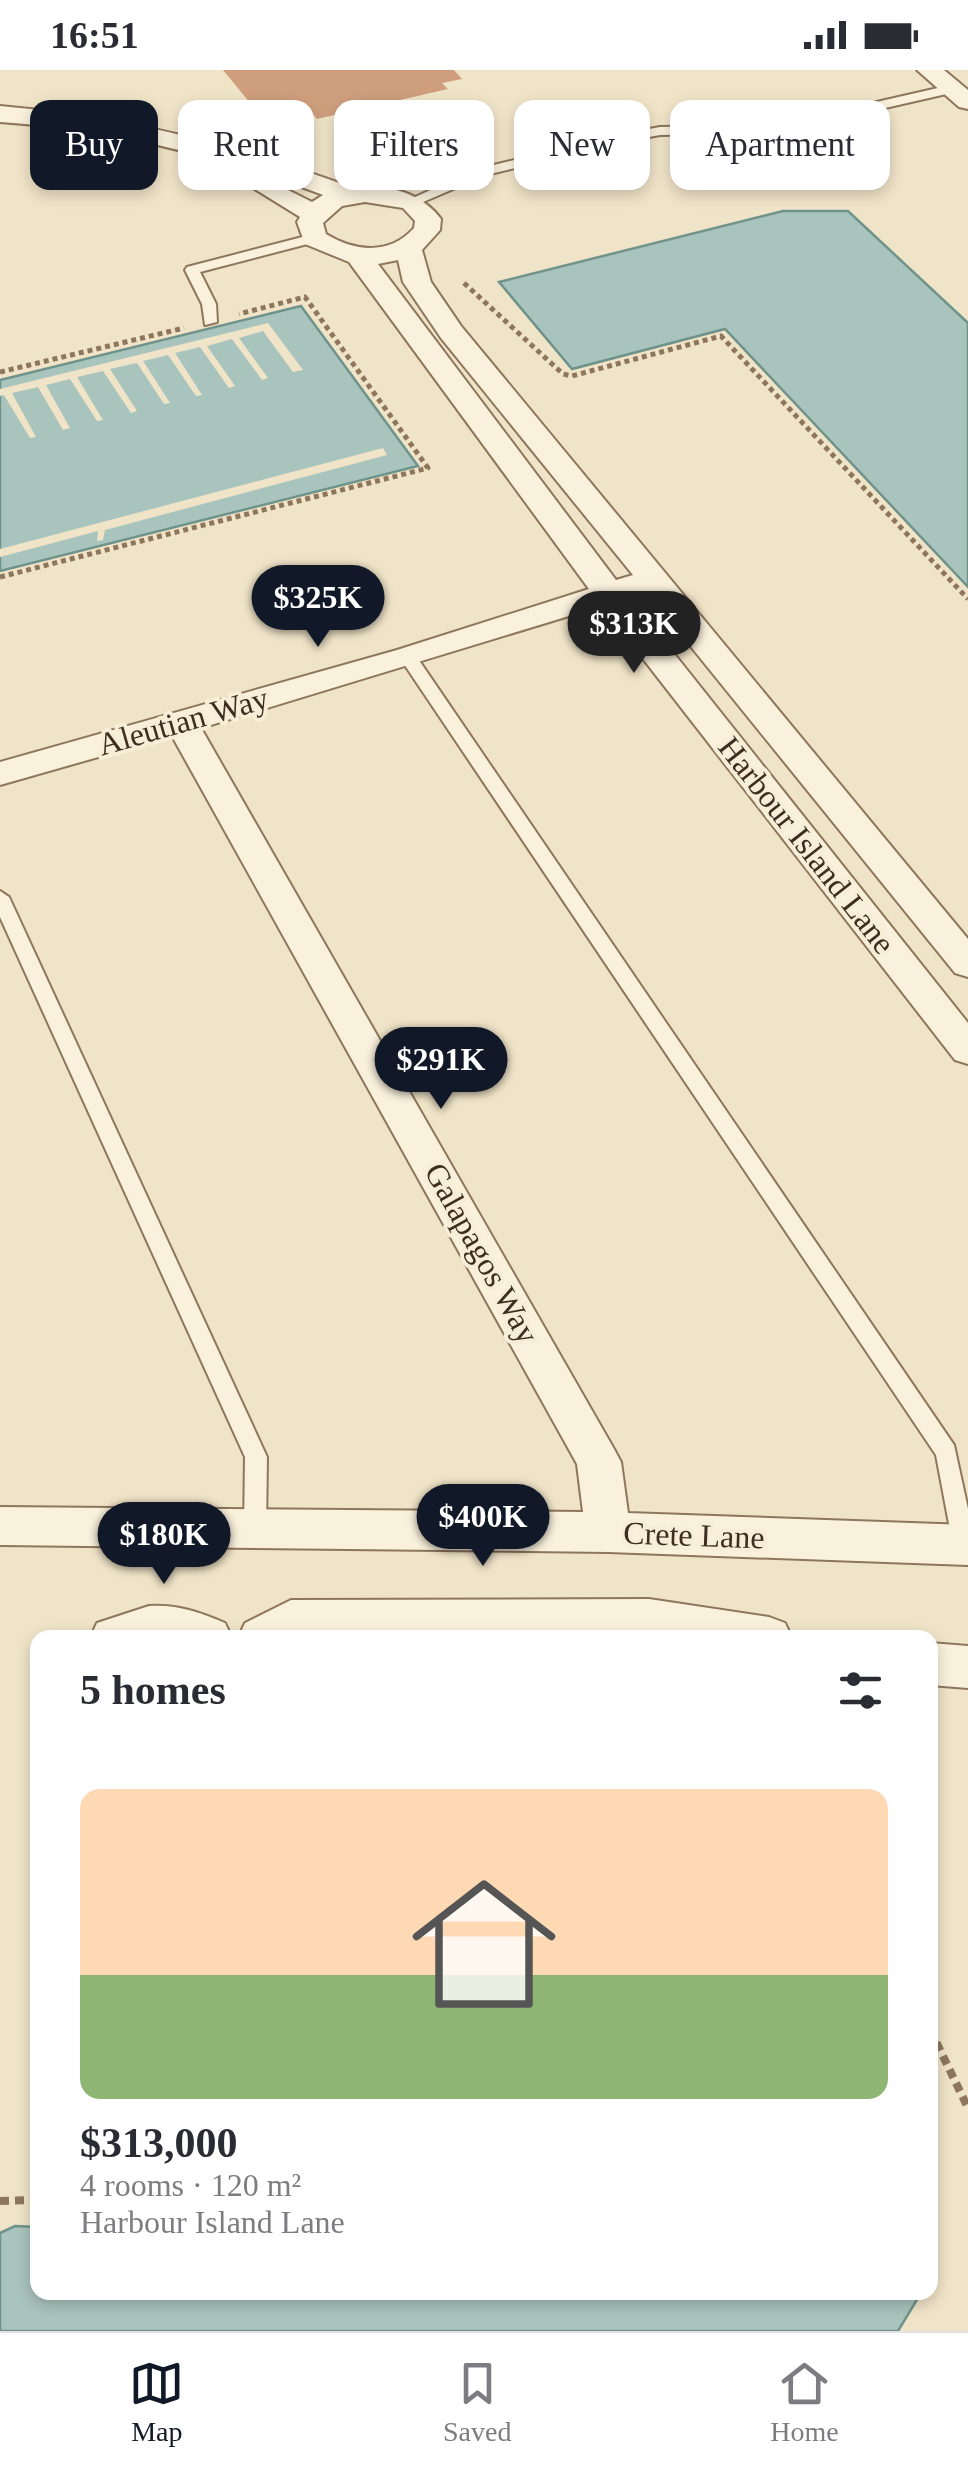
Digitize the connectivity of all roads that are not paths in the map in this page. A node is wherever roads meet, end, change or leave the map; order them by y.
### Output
1 (929, 70) edge
2 (961, 94) edge
3 (0, 114) edge
4 (0, 134) edge
5 (349, 196) junction
6 (410, 202) junction
7 (314, 226) junction
8 (408, 248) junction
9 (358, 256) junction
10 (210, 322) road end
11 (652, 579) junction
12 (608, 593) junction
13 (408, 657) junction
14 (181, 722) junction
15 (0, 774) edge
16 (0, 898) edge
17 (968, 964) edge
18 (968, 1050) edge
19 (0, 1526) edge
20 (255, 1530) junction
21 (608, 1532) junction
22 (966, 1545) edge
23 (135, 1630) edge
24 (189, 1630) edge
25 (276, 1630) edge
26 (716, 1630) edge
27 (938, 1665) edge
28 (968, 1667) edge

1 - 2 street
2 - 6 lane
3 - 5 street
4 - 7 street
5 - 6 street
5 - 7 street
6 - 8 street
7 - 9 street
7 - 10 lane
8 - 9 street
8 - 11 street, Harbour Island Lane
9 - 12 street, Harbour Island Lane
11 - 12 street, Aleutian Way
11 - 17 street, Harbour Island Lane
12 - 13 street, Aleutian Way
12 - 18 street, Harbour Island Lane
13 - 14 street, Aleutian Way
13 - 22 lane
14 - 15 street, Aleutian Way
14 - 21 street, Galapagos Way
16 - 20 lane
19 - 20 street, Crete Lane
20 - 21 street, Crete Lane
21 - 22 street, Crete Lane
23 - 24 street
25 - 26 street
27 - 28 street

